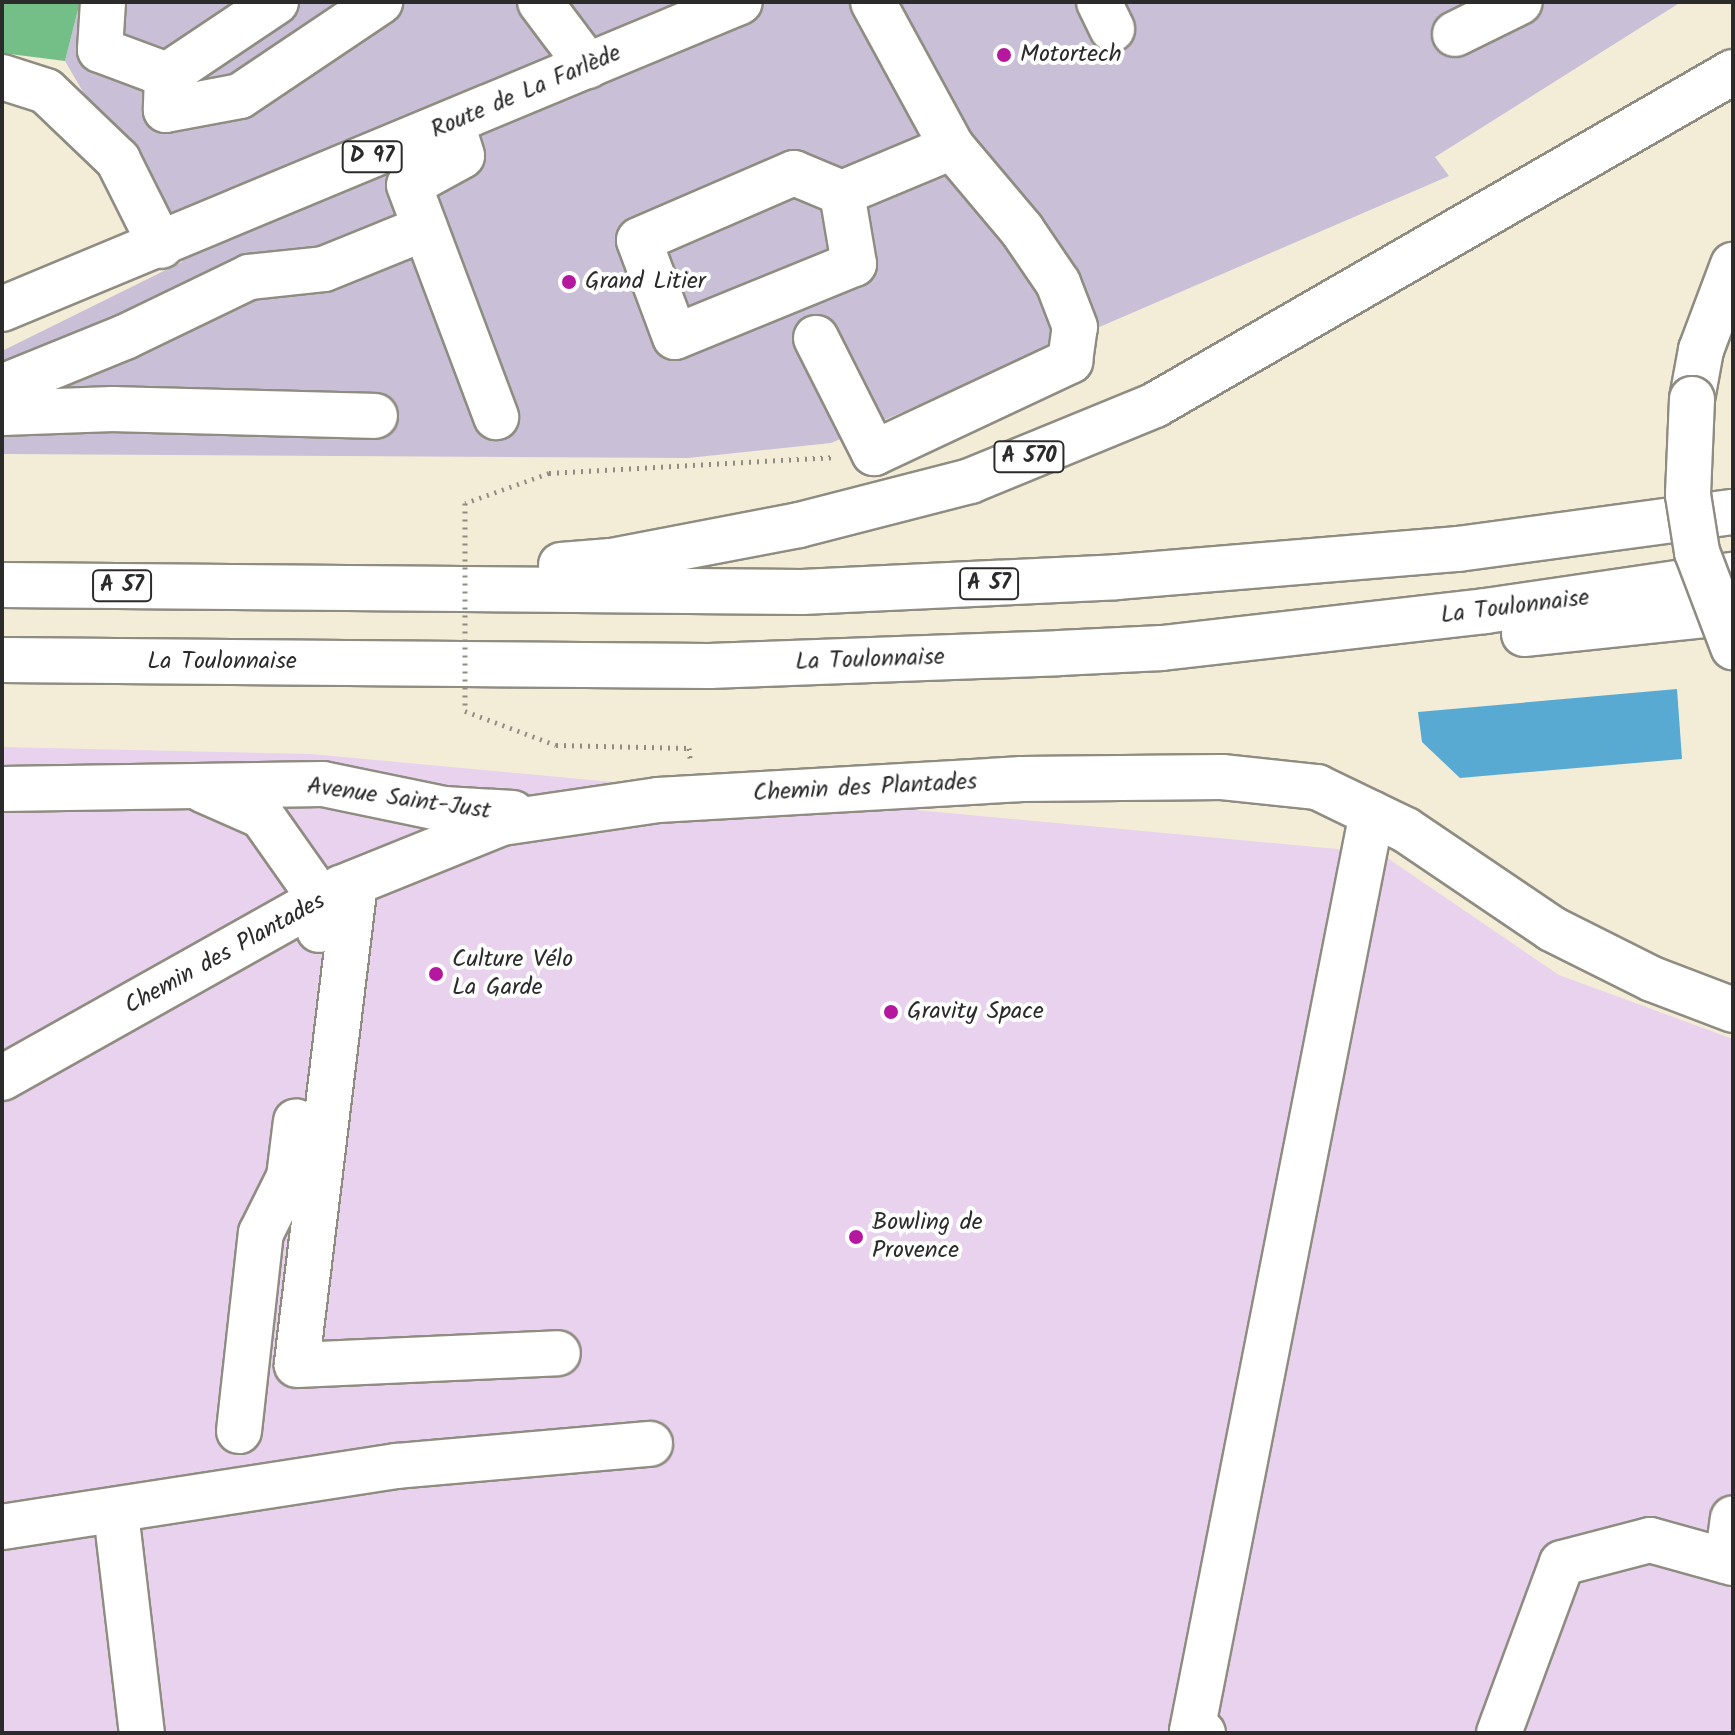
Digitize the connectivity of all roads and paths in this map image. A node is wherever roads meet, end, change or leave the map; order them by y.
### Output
1 (103, 2) edge
2 (276, 2) edge
3 (380, 2) edge
4 (541, 2) edge
5 (740, 2) edge
6 (873, 2) edge
7 (1520, 2) edge
8 (1455, 34) dead end
9 (588, 66) junction
10 (1733, 72) edge
11 (167, 75) junction
12 (2, 77) edge
13 (452, 123) junction
14 (952, 147) junction
15 (842, 193) junction
16 (425, 228) junction
17 (161, 246) junction
18 (1733, 265) edge
19 (2, 309) edge
20 (816, 338) dead end
21 (2, 387) edge
22 (2, 413) edge
23 (375, 416) dead end
24 (496, 417) dead end
25 (874, 453) junction
26 (1733, 512) edge
27 (1733, 575) edge
28 (2, 585) edge
29 (241, 588) junction
30 (1733, 612) edge
31 (1733, 647) edge
32 (1162, 648) junction
33 (2, 660) edge
34 (2, 789) edge
35 (203, 790) junction
36 (693, 798) junction
37 (1372, 813) junction
38 (548, 816) junction
39 (338, 892) junction
40 (1733, 1010) edge
41 (2, 1078) edge
42 (558, 1353) dead end
43 (239, 1431) dead end
44 (650, 1444) dead end
45 (116, 1513) junction
46 (1733, 1518) edge
47 (2, 1527) edge
48 (1730, 1562) edge
49 (1196, 1732) edge
50 (142, 1733) edge
51 (1499, 1733) edge

1 - 11 main road
2 - 11 main road
3 - 11 main road
4 - 9 main road
5 - 9 main road, Route de La Farlède / D 97
6 - 14 main road
7 - 8 main road
9 - 13 main road, Route de La Farlède / D 97
10 - 29 main road, A 570
12 - 17 main road
13 - 16 main road
13 - 17 main road, Route de La Farlède / D 97
14 - 15 main road
14 - 25 main road
15 - 15 main road
16 - 21 main road
16 - 24 main road
17 - 19 main road, Route de La Farlède / D 97
18 - 31 main road, bridge
20 - 25 main road
22 - 23 main road
25 - 36 path, bridge
26 - 29 main road, A 57
27 - 32 main road, La Toulonnaise
28 - 29 main road, A 57
30 - 32 main road
32 - 33 main road, La Toulonnaise
34 - 35 main road, Avenue Saint-Just
35 - 38 main road, Avenue Saint-Just
35 - 39 main road, Avenue Saint-Just
36 - 37 main road, Chemin des Plantades
36 - 38 main road, Chemin des Plantades
37 - 40 main road, Chemin des Plantades
37 - 49 main road
38 - 39 main road, Chemin des Plantades
39 - 41 main road, Chemin des Plantades
39 - 42 main road
39 - 43 main road
44 - 45 main road
45 - 47 main road
45 - 50 main road
46 - 48 main road
48 - 51 main road

